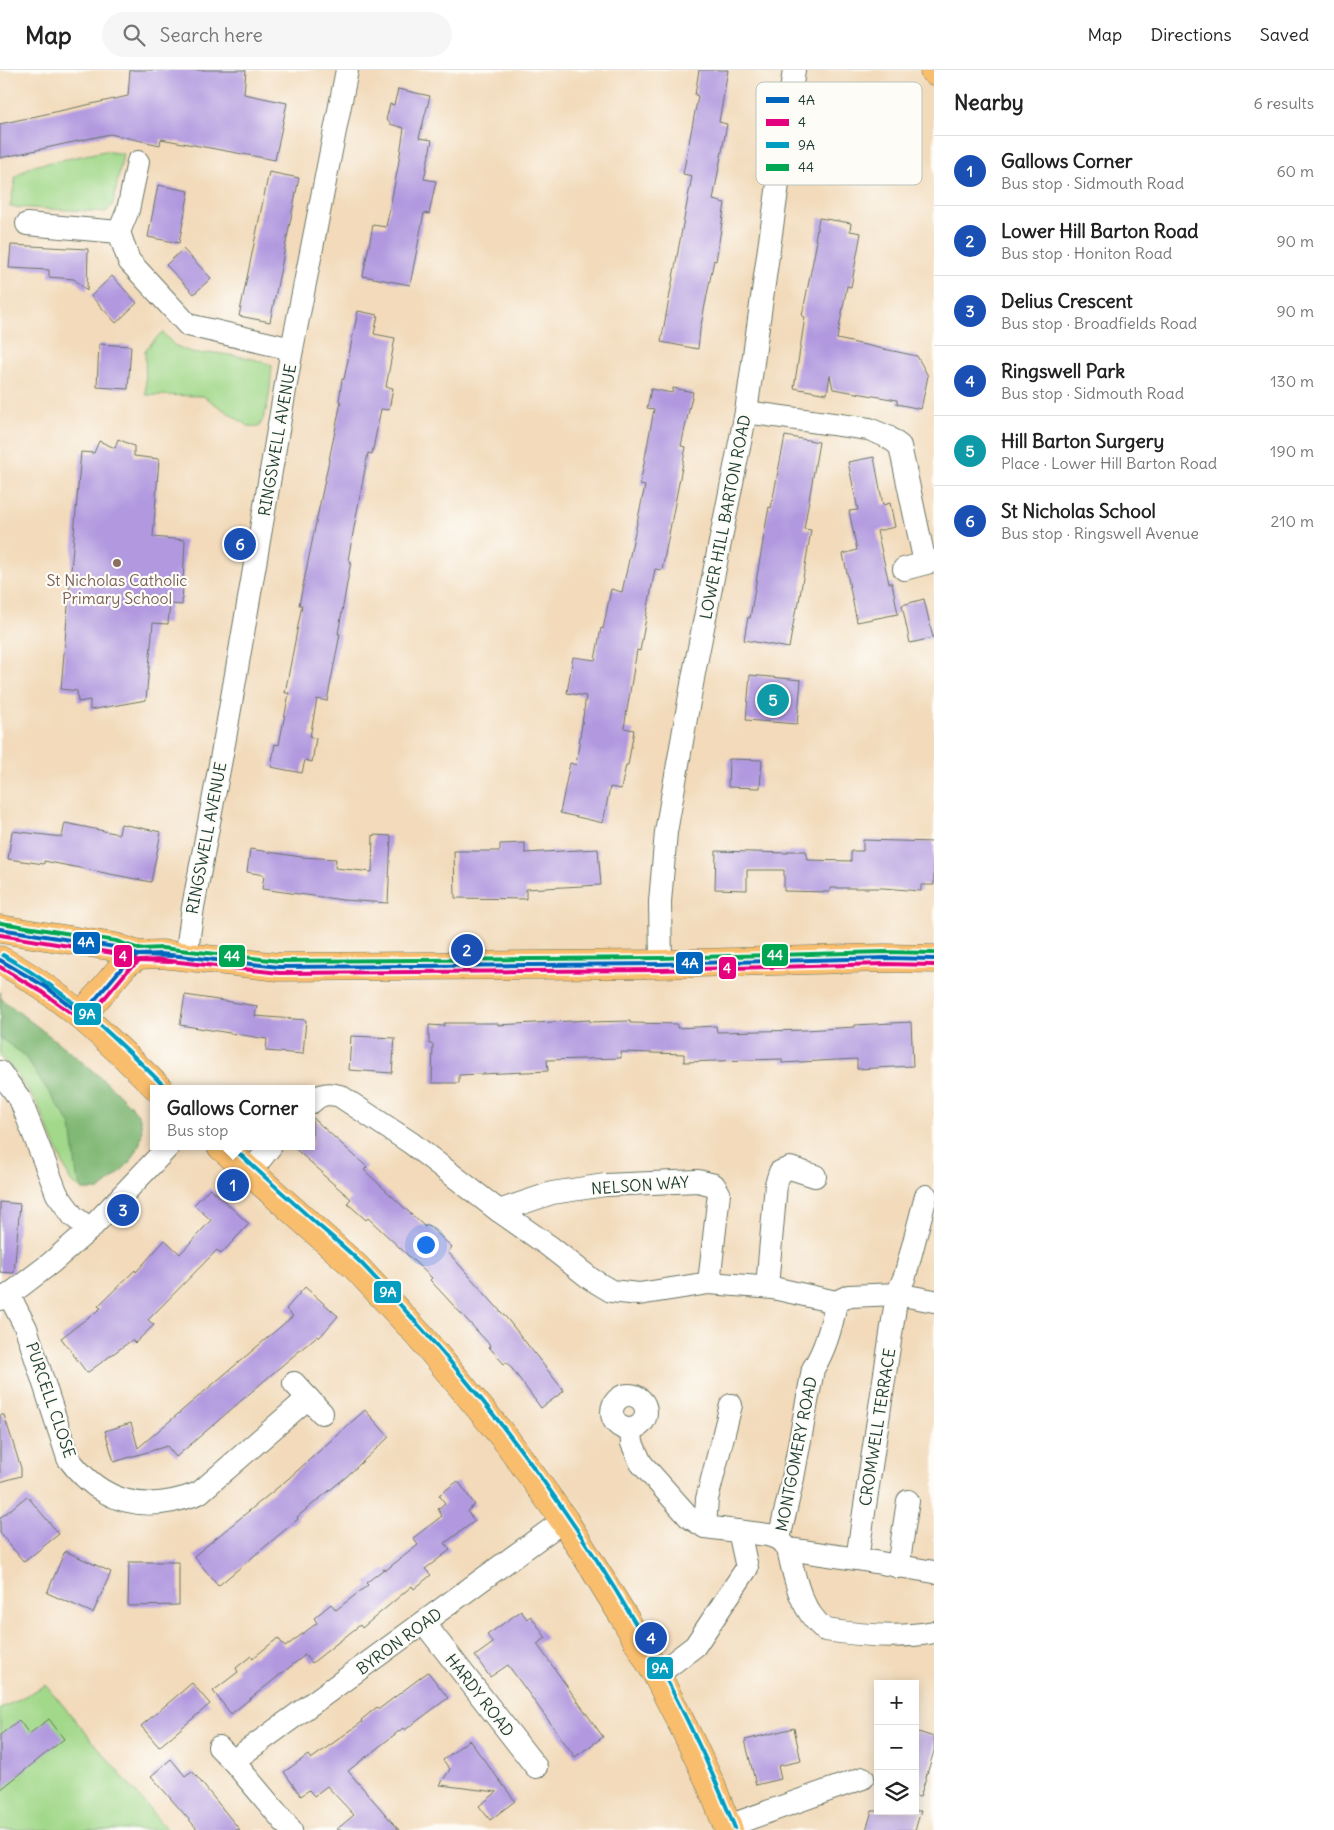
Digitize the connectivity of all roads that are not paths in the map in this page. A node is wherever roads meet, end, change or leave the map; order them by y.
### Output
1 (347, 70) edge
2 (138, 162) dead end
3 (778, 185) edge
4 (27, 224) dead end
5 (119, 232) junction
6 (292, 349) junction
7 (746, 412) junction
8 (921, 564) edge
9 (0, 929) edge
10 (138, 955) junction
11 (186, 958) junction
12 (934, 959) edge
13 (0, 960) edge
14 (661, 964) junction
15 (82, 1015) junction
16 (0, 1072) edge
17 (156, 1085) edge
18 (315, 1099) edge
19 (165, 1150) edge
20 (225, 1150) edge
21 (268, 1150) edge
22 (250, 1172) junction
23 (815, 1176) dead end
24 (926, 1196) dead end
25 (499, 1211) junction
26 (90, 1229) junction
27 (709, 1283) junction
28 (767, 1287) junction
29 (897, 1294) junction
30 (5, 1297) edge
31 (934, 1301) edge
32 (836, 1302) junction
33 (308, 1398) dead end
34 (732, 1405) dead end
35 (631, 1430) dead end
36 (908, 1501) dead end
37 (564, 1520) junction
38 (704, 1527) junction
39 (739, 1531) junction
40 (779, 1541) junction
41 (857, 1559) junction
42 (898, 1567) junction
43 (747, 1568) junction
44 (934, 1572) edge
45 (424, 1623) junction
46 (934, 1632) edge
47 (657, 1675) junction
48 (536, 1766) dead end
49 (862, 1778) dead end
50 (729, 1828) edge
51 (291, 1830) edge

1 - 6 street, RINGSWELL AVENUE
2 - 5 street
3 - 7 street, LOWER HILL BARTON ROAD
4 - 5 street
5 - 6 street
6 - 11 street, RINGSWELL AVENUE
7 - 8 street
7 - 14 street, LOWER HILL BARTON ROAD
9 - 10 main road
10 - 11 main road
10 - 15 main road
11 - 14 main road
12 - 14 main road
13 - 15 main road
15 - 17 main road
16 - 26 street
18 - 25 street
19 - 26 street
20 - 22 main road
21 - 22 street
22 - 37 main road
23 - 28 street
24 - 29 street, CROMWELL TERRACE
25 - 27 street
25 - 27 street, NELSON WAY
26 - 30 street
27 - 28 street
28 - 32 street
29 - 31 street
29 - 32 street
29 - 41 street, CROMWELL TERRACE
30 - 33 street, PURCELL CLOSE
32 - 40 street, MONTGOMERY ROAD
34 - 38 street
35 - 38 street
36 - 42 street
37 - 45 street, BYRON ROAD
37 - 47 main road
38 - 39 street
39 - 40 street
39 - 43 street
40 - 41 street
40 - 43 street
40 - 46 street
41 - 42 street
42 - 44 street
43 - 47 street
45 - 48 street, HARDY ROAD
45 - 51 street, BYRON ROAD
47 - 50 main road
49 - 50 street

